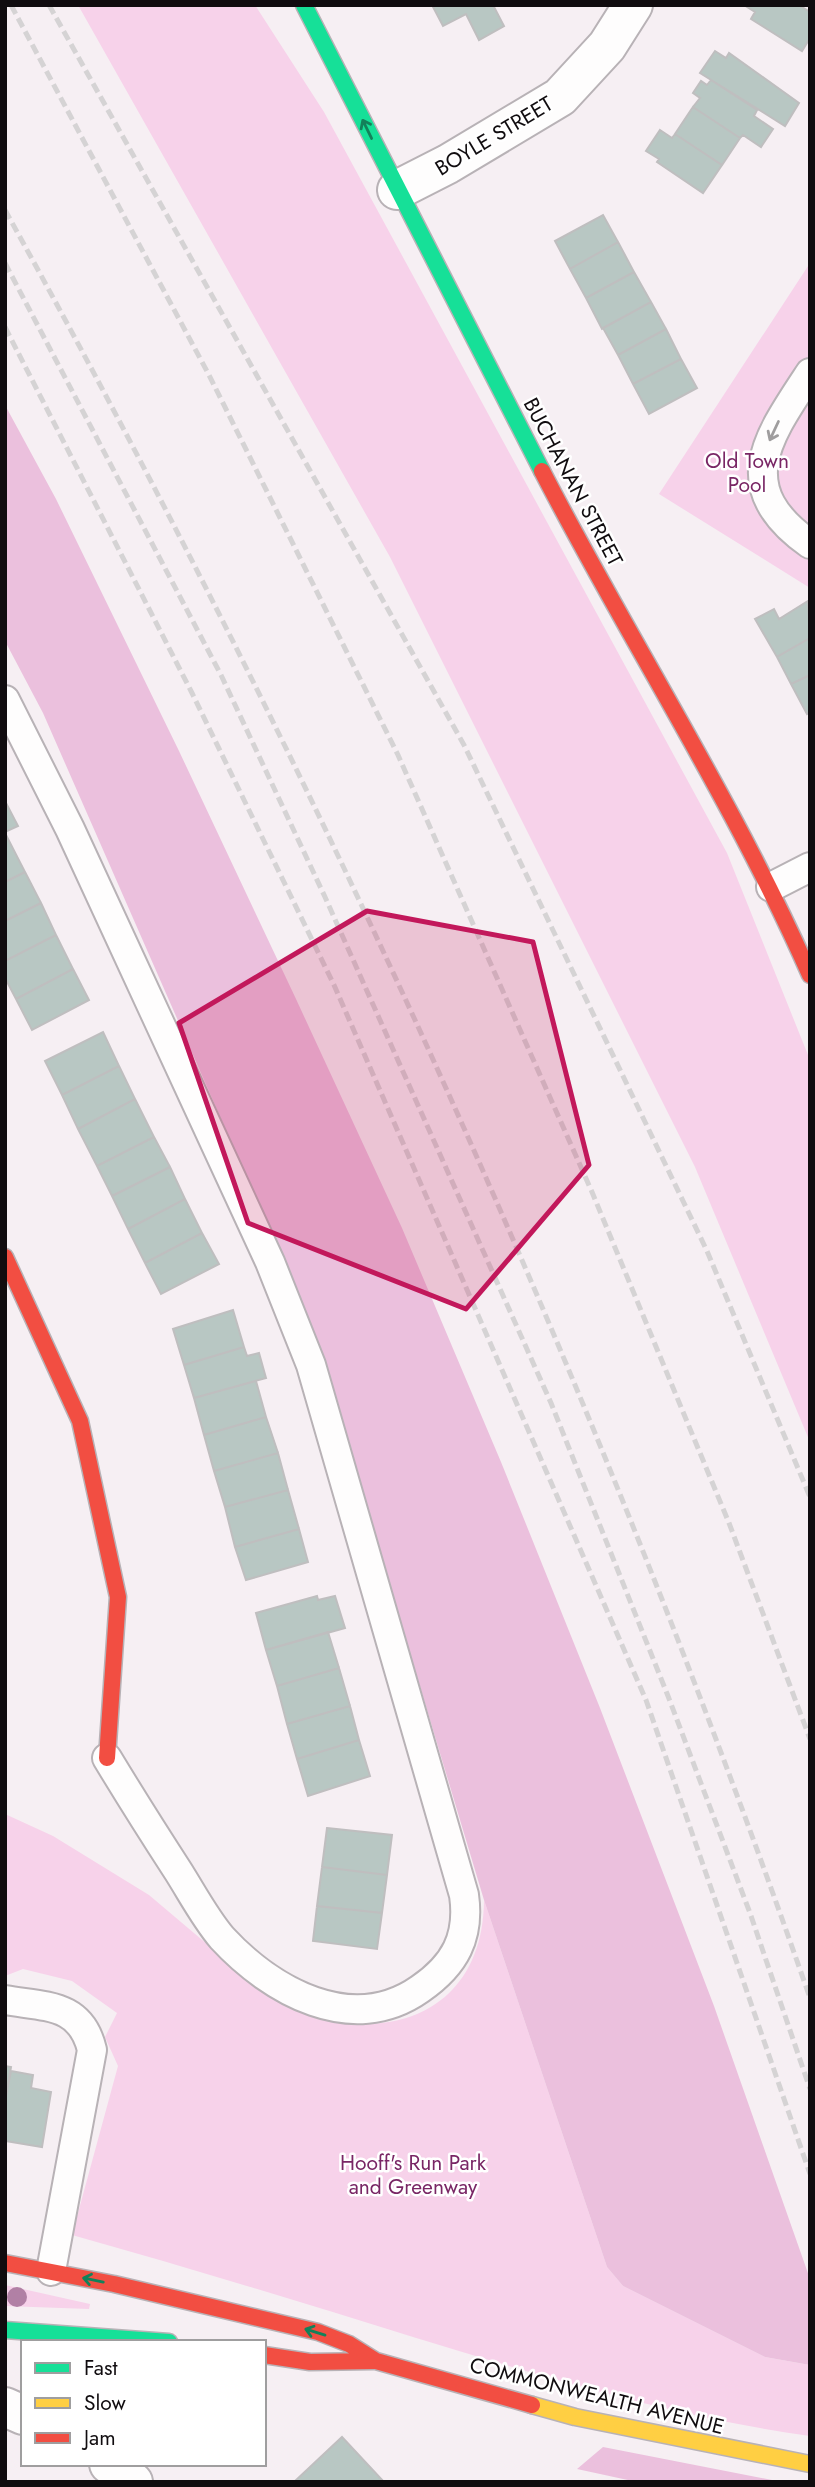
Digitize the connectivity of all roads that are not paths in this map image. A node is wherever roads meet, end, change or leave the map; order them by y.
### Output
1 (304, 5) edge
2 (634, 5) edge
3 (397, 190) junction
4 (810, 373) edge
5 (810, 544) edge
6 (5, 700) edge
7 (810, 867) edge
8 (771, 887) junction
9 (810, 975) edge
10 (5, 1256) edge
11 (107, 1758) joint
12 (5, 2000) edge
13 (5, 2263) edge
14 (51, 2271) junction
15 (5, 2330) edge
16 (142, 2340) edge
17 (266, 2355) edge
18 (376, 2361) junction
19 (5, 2407) edge
20 (21, 2414) edge
21 (810, 2465) edge
22 (112, 2466) edge
23 (133, 2482) edge

3 -> 1 street, BUCHANAN STREET
2 - 3 street, BOYLE STREET
3 - 8 street, BUCHANAN STREET
4 -> 5 lane
6 - 11 lane
7 - 8 lane
8 - 9 street, BUCHANAN STREET
10 - 11 street
12 - 14 lane
13 - 14 street, COMMONWEALTH AVENUE
18 -> 14 street, COMMONWEALTH AVENUE
15 - 16 street
17 - 18 street, COMMONWEALTH AVENUE
18 - 21 street, COMMONWEALTH AVENUE
19 - 20 street
22 - 23 street

